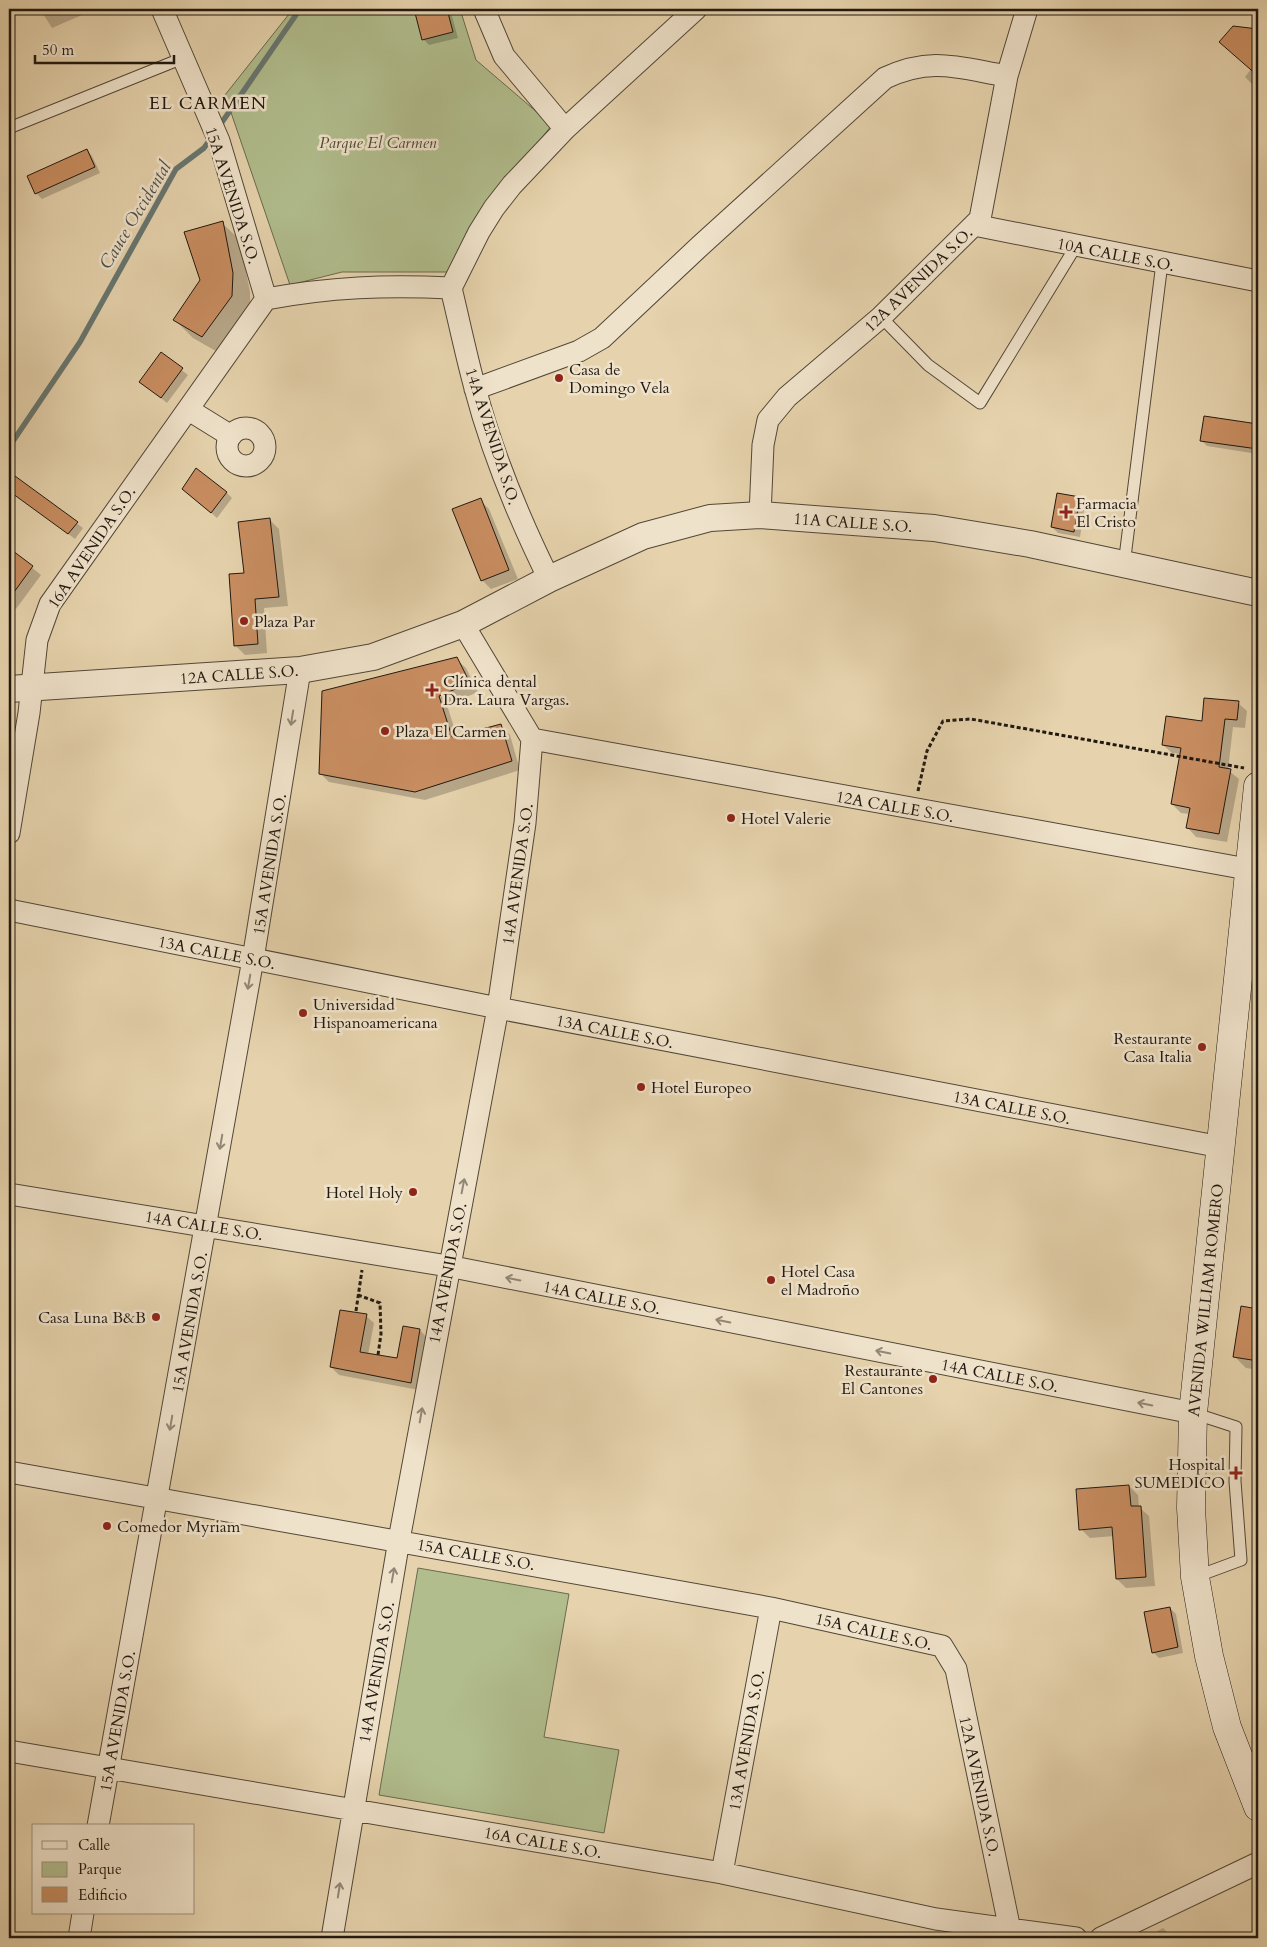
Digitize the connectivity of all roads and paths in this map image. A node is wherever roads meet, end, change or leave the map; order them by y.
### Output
1 (162, 9) edge
2 (484, 9) edge
3 (696, 9) edge
4 (1027, 9) edge
5 (183, 58) junction
6 (1007, 76) junction
7 (9, 128) edge
8 (565, 129) junction
9 (974, 225) junction
10 (1076, 246) junction
11 (1162, 263) junction
12 (1258, 281) edge
13 (451, 288) junction
14 (266, 299) junction
15 (881, 316) junction
16 (475, 388) junction
17 (189, 410) junction
18 (231, 436) dead end
19 (760, 515) junction
20 (1124, 565) junction
21 (549, 579) junction
22 (1258, 593) edge
23 (464, 624) junction
24 (300, 670) junction
25 (20, 689) edge
26 (532, 739) junction
27 (1253, 778) edge
28 (914, 809) junction
29 (9, 833) edge
30 (1254, 871) edge
31 (9, 910) edge
32 (253, 959) junction
33 (498, 1008) junction
34 (1221, 1148) junction
35 (9, 1194) edge
36 (206, 1225) junction
37 (364, 1252) junction
38 (448, 1266) junction
39 (358, 1295) junction
40 (356, 1311) dead end
41 (378, 1355) dead end
42 (1193, 1413) junction
43 (9, 1472) edge
44 (157, 1499) junction
45 (399, 1540) junction
46 (1195, 1577) junction
47 (771, 1608) junction
48 (942, 1646) joint
49 (9, 1751) edge
50 (108, 1767) junction
51 (1258, 1807) edge
52 (352, 1808) junction
53 (98, 1824) edge
54 (1258, 1863) edge
55 (722, 1873) junction
56 (83, 1914) edge
57 (1010, 1930) junction
58 (79, 1938) edge
59 (332, 1938) edge
60 (1076, 1938) edge
61 (1101, 1938) edge

1 - 5 street, 15A AVENIDA S.O.
2 - 8 street
3 - 8 street
4 - 6 street, 12A AVENIDA S.O.
5 - 7 lane
5 - 14 street, 15A AVENIDA S.O.
6 - 9 street, 12A AVENIDA S.O.
6 - 16 street
8 - 13 street
9 - 10 street, 10A CALLE S.O.
9 - 15 street, 12A AVENIDA S.O.
10 - 11 street, 10A CALLE S.O.
10 - 15 lane
11 - 12 street, 10A CALLE S.O.
11 - 20 lane
13 - 14 street
13 - 16 street, 14A AVENIDA S.O.
14 - 17 street, 16A AVENIDA S.O.
15 - 19 street, 12A AVENIDA S.O.
16 - 21 street, 14A AVENIDA S.O.
17 - 18 street
17 - 25 street, 16A AVENIDA S.O.
19 - 20 street, 11A CALLE S.O.
19 - 21 street, 11A CALLE S.O.
20 - 22 street, 11A CALLE S.O.
21 - 23 street, 11A CALLE S.O.
23 - 24 street, 12A CALLE S.O.
23 - 26 street
24 - 25 street, 12A CALLE S.O.
24 -> 32 street, 15A AVENIDA S.O.
25 - 29 street, 16A AVENIDA S.O.
26 - 28 street, 12A CALLE S.O.
26 - 33 street, 14A AVENIDA S.O.
27 - 28 path
27 - 30 main road, AVENIDA WILLIAM ROMERO
28 - 30 street, 12A CALLE S.O.
30 - 34 main road, AVENIDA WILLIAM ROMERO
31 - 32 street, 13A CALLE S.O.
32 - 33 street, 13A CALLE S.O.
32 -> 36 street, 15A AVENIDA S.O.
33 - 34 street, 13A CALLE S.O.
38 -> 33 street, 14A AVENIDA S.O.
34 - 42 main road, AVENIDA WILLIAM ROMERO
35 - 36 street, 14A CALLE S.O.
36 - 37 street, 14A CALLE S.O.
36 -> 44 street, 15A AVENIDA S.O.
37 - 38 street, 14A CALLE S.O.
37 - 39 path
42 -> 38 street, 14A CALLE S.O.
45 -> 38 street, 14A AVENIDA S.O.
39 - 40 path
39 - 41 path
42 - 46 main road, AVENIDA WILLIAM ROMERO
42 - 46 lane
43 - 44 street, 15A CALLE S.O.
44 - 45 street, 15A CALLE S.O.
44 - 50 street, 15A AVENIDA S.O.
45 - 47 street, 15A CALLE S.O.
52 -> 45 street, 14A AVENIDA S.O.
46 - 51 main road, AVENIDA WILLIAM ROMERO
47 - 48 street, 15A CALLE S.O.
47 - 55 street, 13A AVENIDA S.O.
48 - 57 street, 12A AVENIDA S.O.
49 - 50 street, 16A CALLE S.O.
50 - 52 street, 16A CALLE S.O.
50 - 53 street, 15A AVENIDA S.O.
52 - 55 street, 16A CALLE S.O.
59 -> 52 street, 14A AVENIDA S.O.
54 - 61 street
55 - 57 street, 16A CALLE S.O.
56 - 58 street
57 - 60 street, 16A CALLE S.O.

